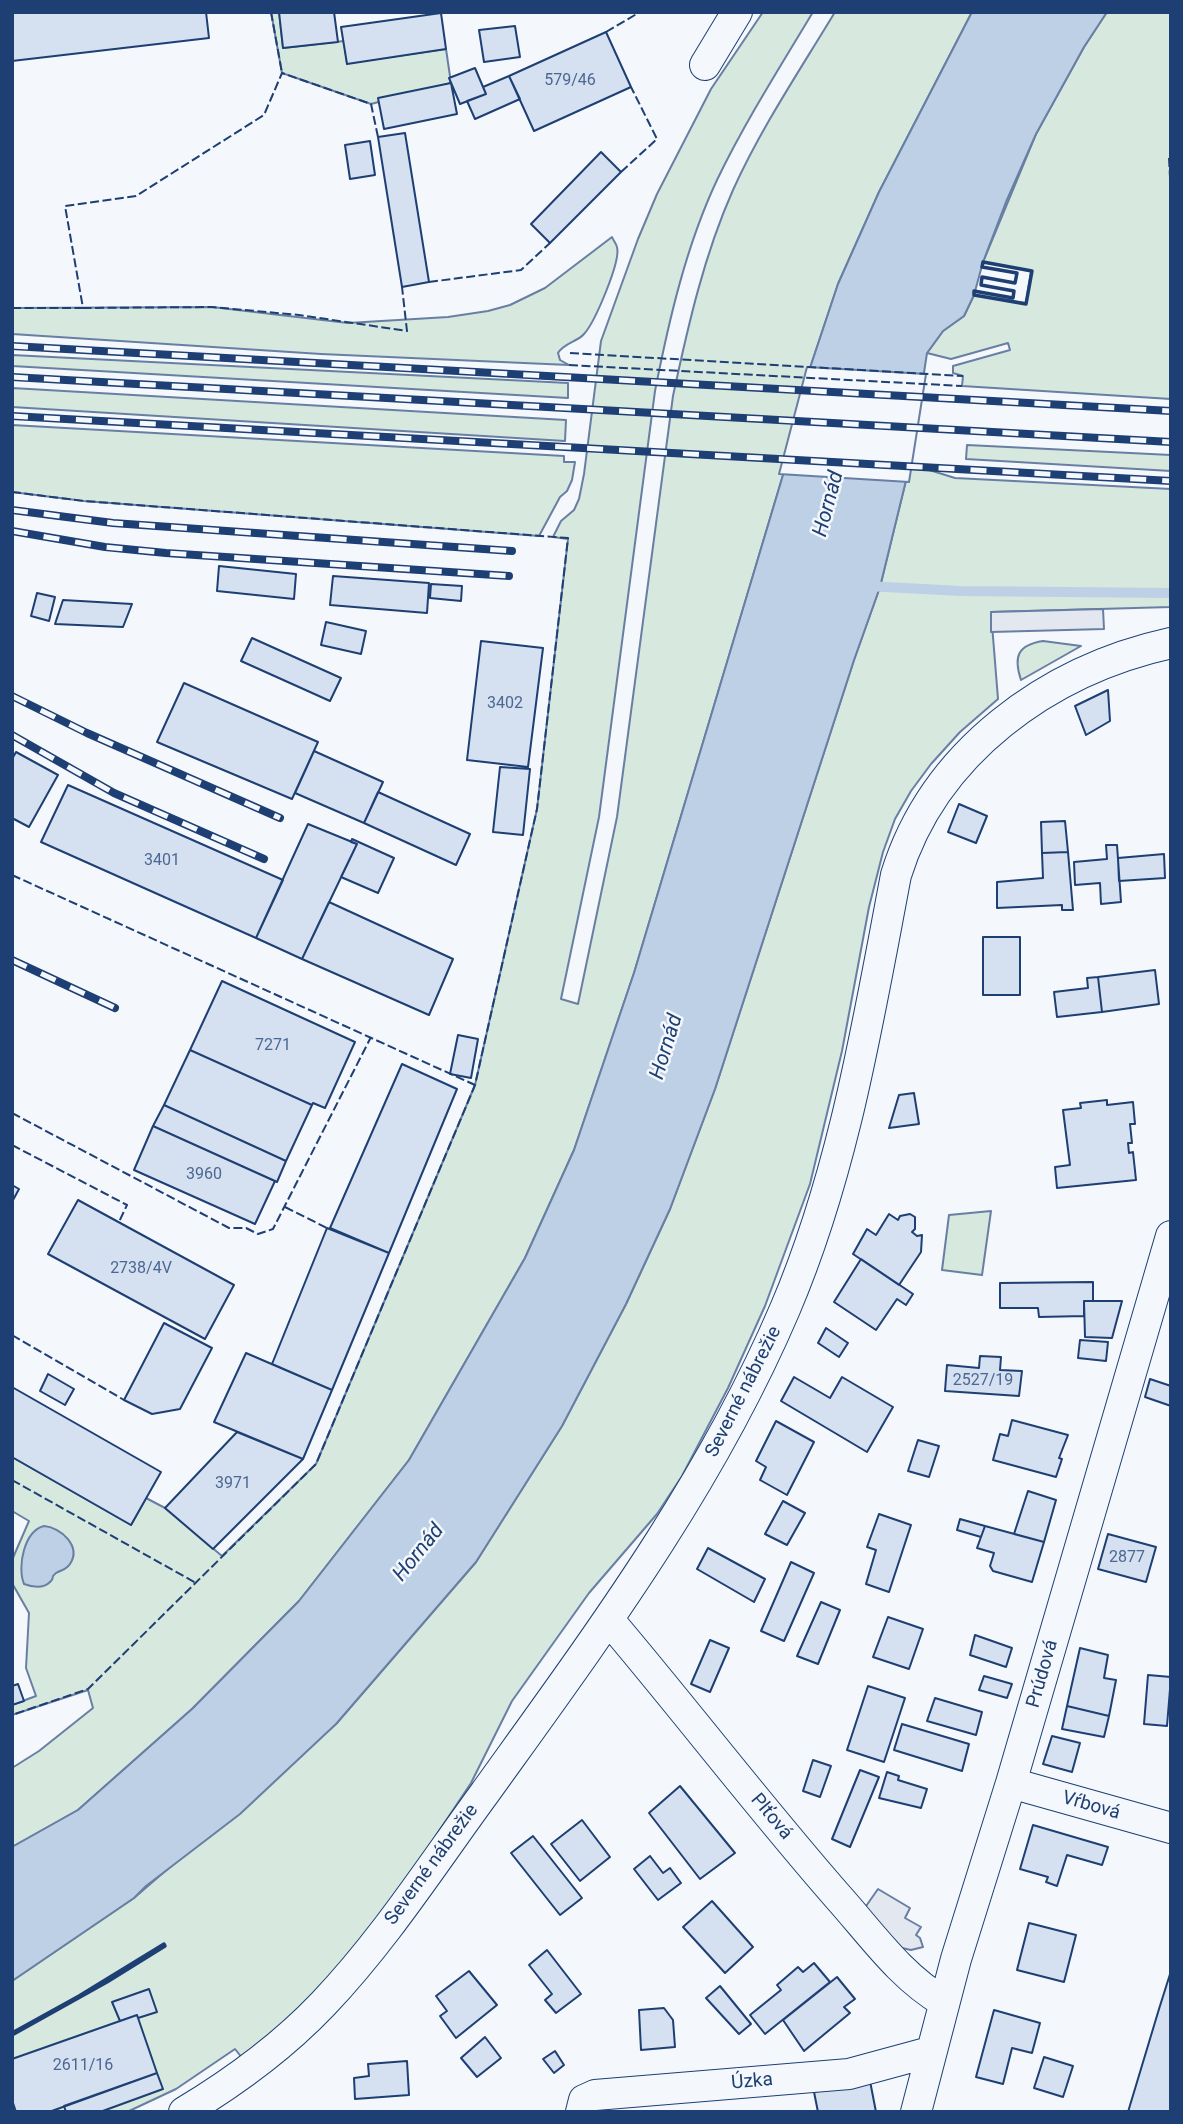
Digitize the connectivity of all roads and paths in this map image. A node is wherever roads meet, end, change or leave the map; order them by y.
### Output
1 (737, 12) edge
2 (705, 65) dead end
3 (1171, 643) edge
4 (1171, 1236) edge
5 (609, 1620) junction
6 (1011, 1783) junction
7 (1169, 1828) edge
8 (944, 2002) junction
9 (930, 2052) junction
10 (184, 2112) edge
11 (580, 2112) edge
12 (916, 2112) edge

1 - 2 street
3 - 5 street, Severné nábrežie
4 - 6 street, Prúdová
5 - 8 street, Plťová
5 - 10 street, Severné nábrežie
6 - 7 street, Vŕbová
6 - 8 street, Prúdová
8 - 9 street, Prúdová
9 - 11 street, Úzka
9 - 12 street, Prúdová

